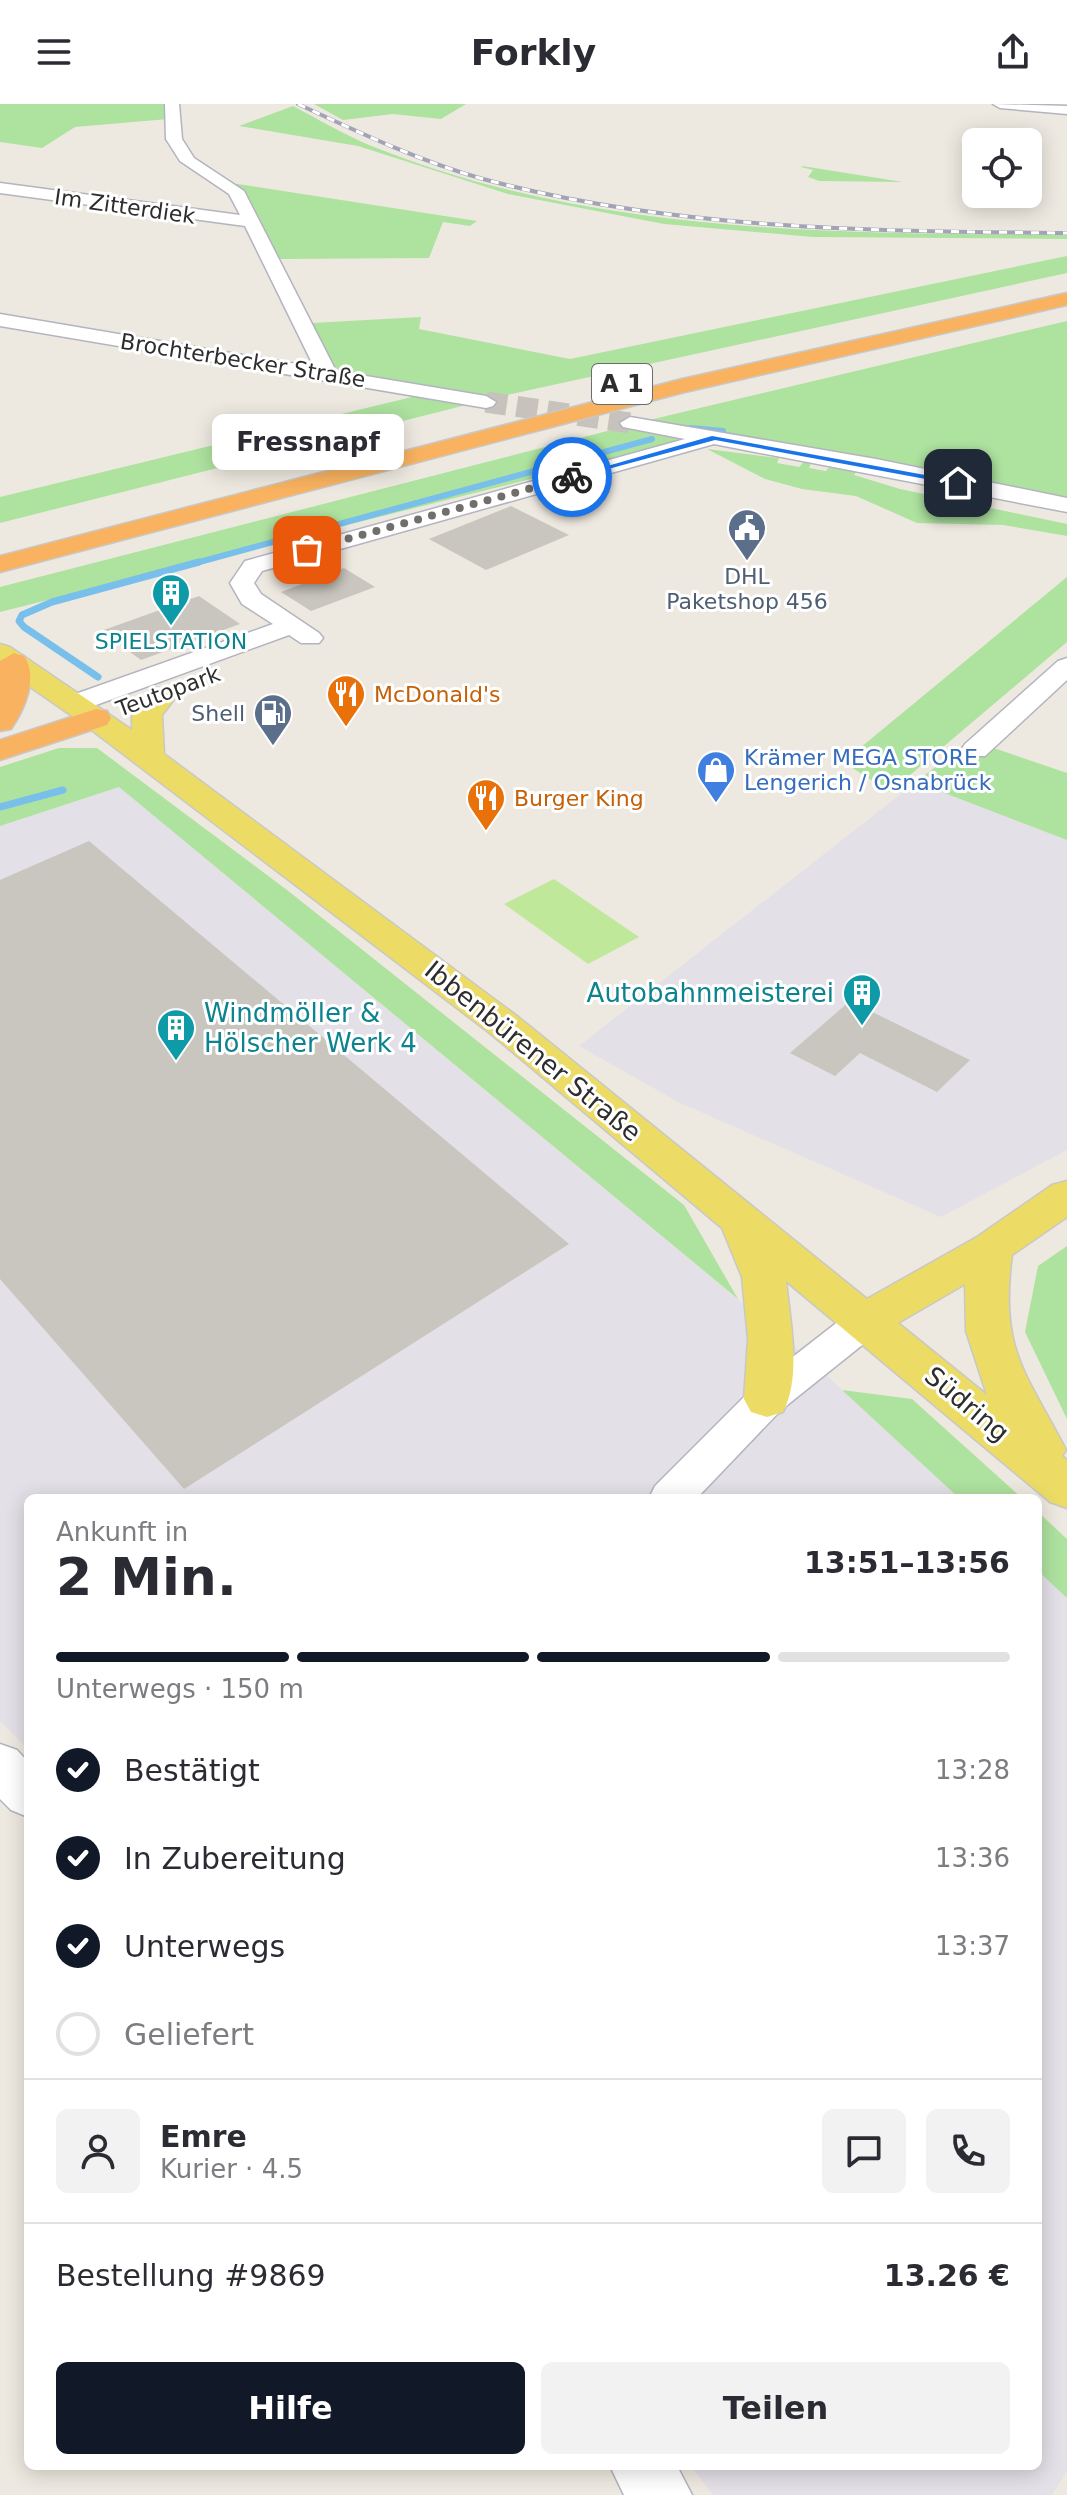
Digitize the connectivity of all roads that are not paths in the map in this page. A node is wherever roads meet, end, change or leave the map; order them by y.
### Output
1 (172, 104) edge
2 (1000, 104) edge
3 (1067, 110) edge
4 (0, 188) edge
5 (251, 222) junction
6 (1067, 284) edge
7 (1067, 299) edge
8 (0, 320) edge
9 (327, 373) junction
10 (486, 402) tunnel mouth
11 (630, 423) tunnel mouth
12 (715, 437) junction
13 (283, 466) dead end
14 (179, 491) dead end
15 (1067, 505) edge
16 (0, 538) edge
17 (0, 564) edge
18 (301, 632) junction
19 (7, 658) edge
20 (1067, 666) edge
21 (163, 694) junction
22 (86, 711) junction
23 (0, 722) edge
24 (0, 730) edge
25 (975, 750) dead end
26 (0, 751) edge
27 (148, 757) junction
28 (1067, 1196) edge
29 (738, 1216) junction
30 (992, 1248) junction
31 (867, 1320) junction
32 (767, 1399) junction
33 (1066, 1487) edge
34 (674, 1494) edge
35 (0, 1766) edge
36 (24, 1790) edge
37 (643, 2470) edge
38 (661, 2495) edge

1 - 5 street
2 - 3 street
4 - 5 street, Im Zitterdiek
5 - 9 street
6 - 13 highway, A 1
7 - 17 highway, A 1
8 - 9 street, Brochterbecker Straße
9 - 10 street, Brochterbecker Straße
11 - 12 street
12 - 15 street
12 - 18 street
14 - 16 highway
18 - 21 street, Teutopark
18 - 22 street, Teutopark
19 - 22 main road, Ibbenbürener Straße
19 - 23 highway
20 - 25 street
21 - 22 street, Teutopark
21 - 27 main road
22 - 24 highway
22 - 26 highway
22 - 27 main road, Ibbenbürener Straße
27 - 29 main road, Ibbenbürener Straße
28 - 30 main road
29 - 31 main road, Ibbenbürener Straße
29 - 32 main road
30 - 31 main road
30 - 33 main road
31 - 32 street
31 - 33 main road, Südring
32 - 34 street
35 - 36 street
37 - 38 street

